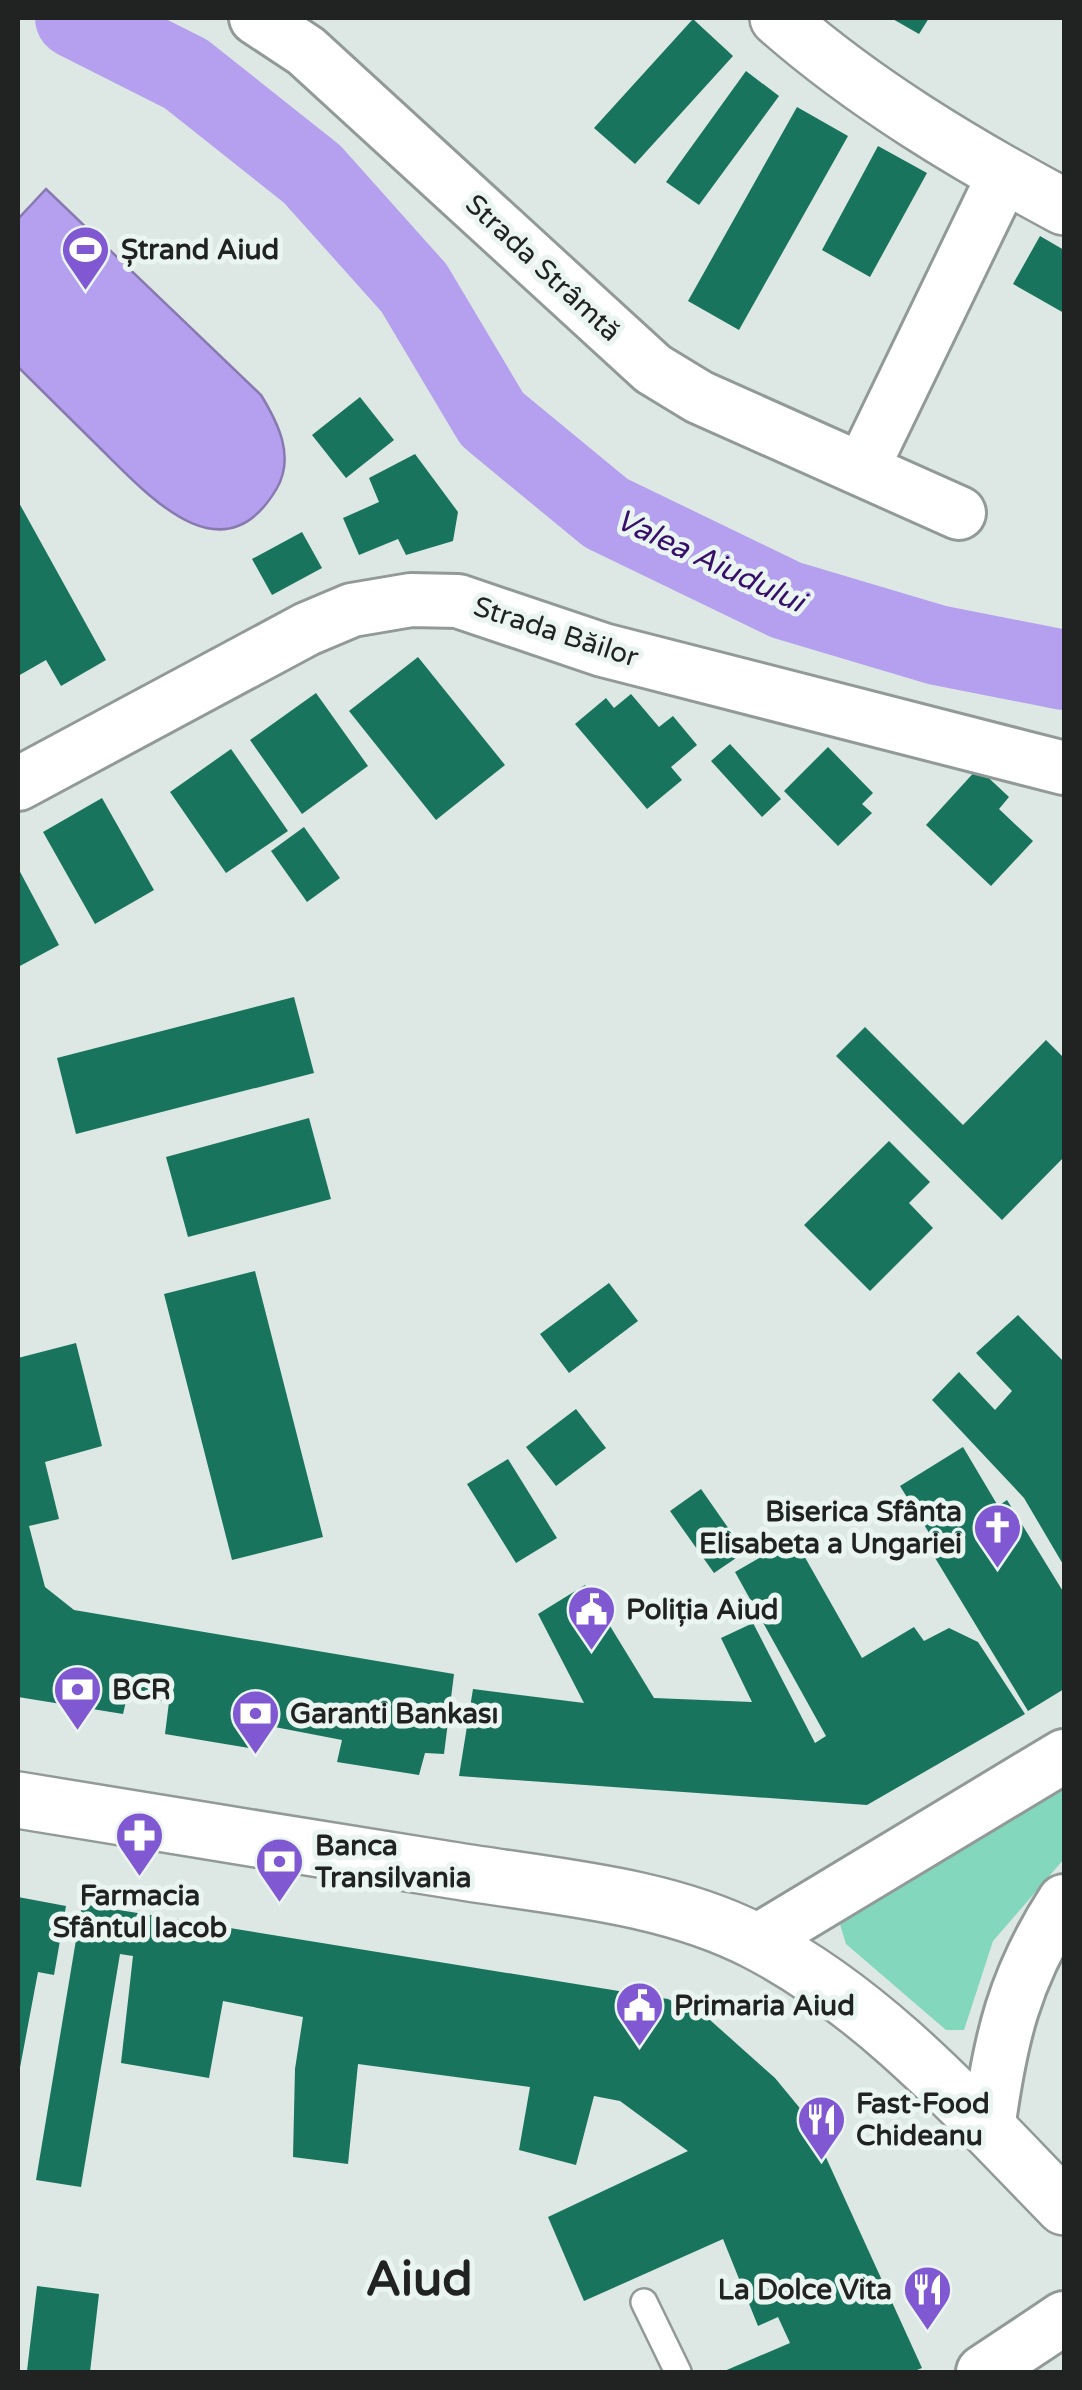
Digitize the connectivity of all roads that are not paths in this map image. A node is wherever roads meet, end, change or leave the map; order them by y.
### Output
1 (256, 18) edge
2 (778, 18) edge
3 (1004, 175) junction
4 (1064, 206) edge
5 (862, 469) junction
6 (959, 513) dead end
7 (1064, 768) edge
8 (18, 784) edge
9 (1064, 1756) edge
10 (18, 1800) edge
11 (1064, 1901) edge
12 (757, 1941) junction
13 (988, 2129) junction
14 (1064, 2207) edge
15 (644, 2302) dead end
16 (1064, 2318) edge
17 (678, 2372) edge
18 (983, 2372) edge

1 - 5 street, Strada Strâmtă
2 - 3 main road
3 - 4 main road
3 - 5 street
5 - 6 street, Strada Strâmtă
7 - 8 street, Strada Băilor
9 - 12 street
10 - 12 main road
11 - 13 street
12 - 13 main road
13 - 14 main road
15 - 17 lane
16 - 18 street

